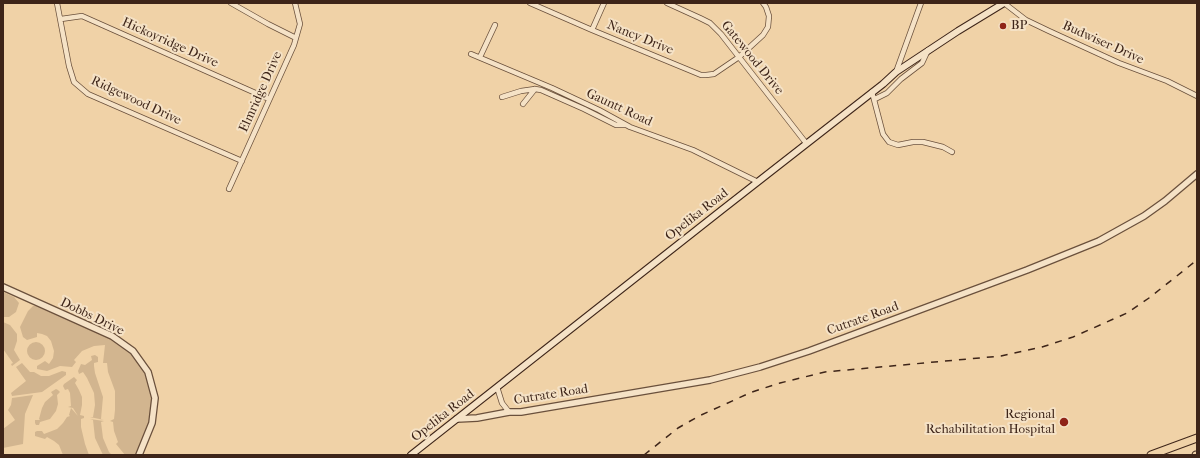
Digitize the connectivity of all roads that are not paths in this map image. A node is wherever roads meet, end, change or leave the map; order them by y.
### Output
1 (57, 3) edge
2 (231, 3) edge
3 (295, 3) edge
4 (530, 3) edge
5 (604, 3) edge
6 (667, 3) edge
7 (764, 3) edge
8 (921, 3) edge
9 (1004, 3) edge
10 (61, 19) junction
11 (494, 25) dead end
12 (592, 30) junction
13 (296, 38) junction
14 (928, 50) junction
15 (471, 54) dead end
16 (480, 57) junction
17 (739, 57) junction
18 (896, 72) junction
19 (535, 89) junction
20 (872, 92) junction
21 (1197, 96) edge
22 (502, 97) dead end
23 (270, 99) junction
24 (875, 99) junction
25 (523, 104) dead end
26 (625, 125) junction
27 (806, 143) junction
28 (952, 152) dead end
29 (242, 161) junction
30 (1197, 174) edge
31 (758, 182) junction
32 (229, 188) dead end
33 (3, 287) edge
34 (497, 387) junction
35 (509, 412) junction
36 (457, 419) junction
37 (1197, 438) edge
38 (139, 455) edge
39 (411, 455) edge
40 (1151, 455) edge

1 - 10 street, Ridgewood Drive
2 - 13 street
3 - 13 street, Elmridge Drive
4 - 12 street, Nancy Drive
5 - 12 street
6 - 17 street, Gatewood Drive
7 - 17 street, Nancy Drive
8 - 18 street
9 - 14 main road, Opelika Road
9 - 21 street, Budwiser Drive
10 - 23 street, Hickoyridge Drive
10 - 29 street, Ridgewood Drive
11 - 16 street
12 - 17 street, Nancy Drive
13 - 23 street, Elmridge Drive
14 - 18 main road, Opelika Road
14 - 24 street
15 - 16 street, Gauntt Road
16 - 26 street, Gauntt Road
17 - 27 street, Gatewood Drive
18 - 20 main road, Opelika Road
19 - 22 street
19 - 25 street
19 - 26 street
20 - 24 street
20 - 27 main road, Opelika Road
23 - 29 street, Elmridge Drive
24 - 28 street
26 - 31 street, Gauntt Road
27 - 31 main road, Opelika Road
29 - 32 street, Elmridge Drive
30 - 35 street, Cutrate Road
31 - 34 main road, Opelika Road
33 - 38 street, Dobbs Drive
34 - 35 street, Cutrate Road
34 - 36 main road, Opelika Road
35 - 36 street, Cutrate Road
36 - 39 main road, Opelika Road
37 - 40 highway

